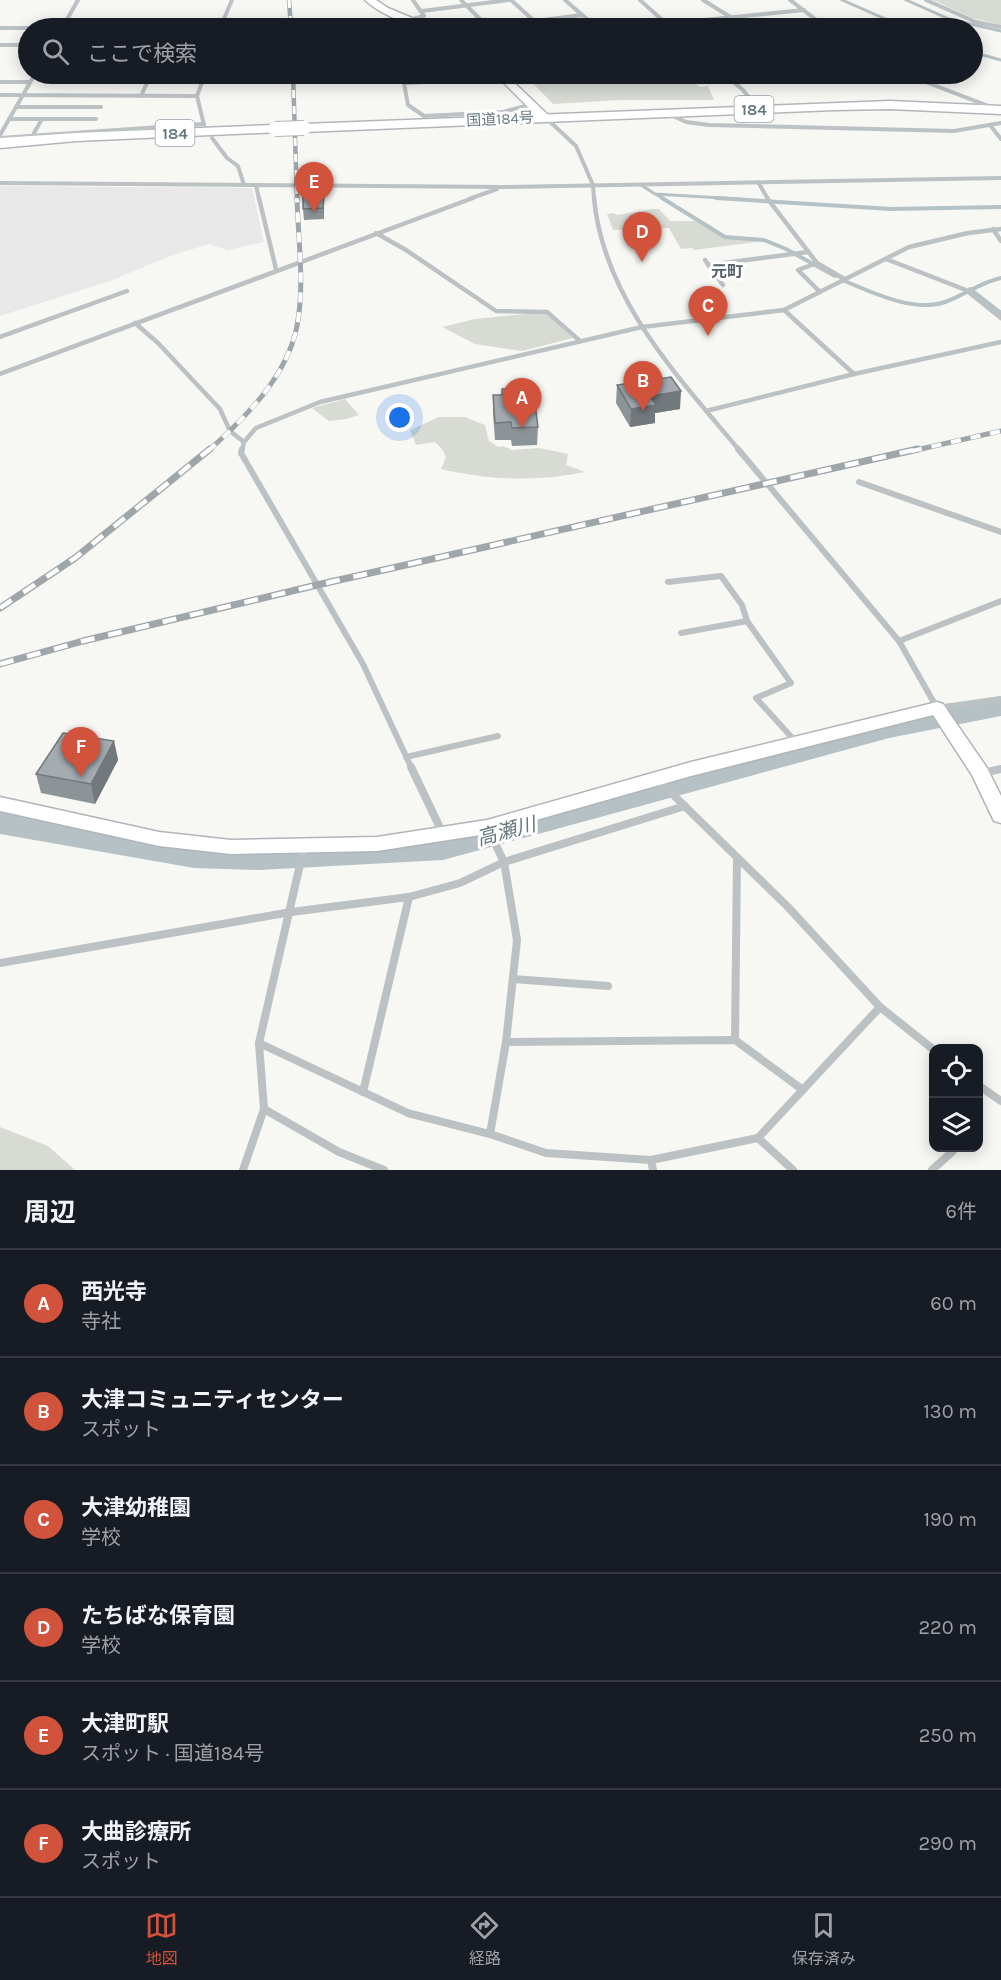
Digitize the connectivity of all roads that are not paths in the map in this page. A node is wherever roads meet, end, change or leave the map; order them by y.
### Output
1 (78, 0) edge
2 (232, 0) edge
3 (370, 0) edge
4 (413, 0) edge
5 (461, 0) edge
6 (510, 0) edge
7 (565, 0) edge
8 (640, 0) edge
9 (704, 0) edge
10 (790, 0) edge
11 (926, 0) edge
12 (466, 5) junction
13 (804, 10) junction
14 (422, 11) junction
15 (582, 15) junction
16 (738, 17) joint
17 (68, 18) edge
18 (224, 18) edge
19 (405, 18) edge
20 (415, 18) edge
21 (478, 18) edge
22 (531, 18) edge
23 (558, 18) edge
24 (585, 18) edge
25 (660, 18) edge
26 (732, 18) joint
27 (814, 18) edge
28 (967, 18) edge
29 (983, 23) edge
30 (1001, 27) edge
31 (0, 28) edge
32 (18, 28) edge
33 (0, 45) edge
34 (18, 45) edge
35 (0, 82) edge
36 (18, 82) edge
37 (29, 84) edge
38 (146, 84) edge
39 (201, 84) edge
40 (405, 84) edge
41 (511, 84) edge
42 (736, 84) edge
43 (929, 84) edge
44 (0, 96) edge
45 (22, 96) junction
46 (141, 96) junction
47 (197, 96) junction
48 (533, 104) junction
49 (16, 107) junction
50 (101, 107) dead end
51 (758, 109) junction
52 (668, 113) junction
53 (1001, 114) edge
54 (544, 117) junction
55 (9, 119) junction
56 (42, 119) junction
57 (96, 119) dead end
58 (990, 125) junction
59 (34, 133) dead end
60 (0, 137) edge
61 (212, 138) dead end
62 (1001, 139) edge
63 (0, 143) edge
64 (1001, 178) edge
65 (758, 182) junction
66 (0, 183) edge
67 (244, 185) junction
68 (256, 185) junction
69 (593, 185) junction
70 (503, 186) junction
71 (993, 229) junction
72 (1001, 229) edge
73 (376, 233) junction
74 (1001, 241) edge
75 (808, 252) junction
76 (886, 259) junction
77 (817, 263) junction
78 (276, 269) junction
79 (846, 279) junction
80 (723, 285) dead end
81 (127, 291) dead end
82 (820, 292) junction
83 (784, 310) junction
84 (1001, 318) edge
85 (135, 323) junction
86 (642, 327) junction
87 (0, 337) edge
88 (580, 341) junction
89 (1001, 342) edge
90 (0, 374) edge
91 (854, 374) junction
92 (706, 411) junction
93 (244, 442) junction
94 (859, 482) dead end
95 (1001, 532) edge
96 (668, 582) dead end
97 (1001, 601) edge
98 (747, 621) junction
99 (681, 633) dead end
100 (899, 641) junction
101 (1001, 699) edge
102 (937, 708) junction
103 (498, 736) dead end
104 (796, 742) junction
105 (406, 757) junction
106 (1001, 769) edge
107 (980, 773) junction
108 (658, 779) junction
109 (0, 804) edge
110 (685, 806) junction
111 (1001, 816) edge
112 (487, 827) junction
113 (444, 835) junction
114 (304, 847) junction
115 (738, 860) junction
116 (504, 862) junction
117 (409, 897) junction
118 (291, 912) junction
119 (0, 963) edge
120 (513, 979) junction
121 (608, 986) dead end
122 (880, 1007) junction
123 (735, 1040) junction
124 (506, 1042) junction
125 (259, 1043) junction
126 (929, 1047) edge
127 (983, 1088) edge
128 (803, 1090) junction
129 (363, 1092) junction
130 (1001, 1101) edge
131 (264, 1109) junction
132 (490, 1134) junction
133 (758, 1138) junction
134 (952, 1152) edge
135 (651, 1160) junction
136 (243, 1170) edge
137 (384, 1170) edge
138 (653, 1170) edge
139 (793, 1170) edge
140 (932, 1170) edge

1 - 17 street
2 - 18 street
3 - 19 street
4 - 14 street
5 - 12 street
6 - 12 street
6 - 22 street
7 - 15 street
8 - 25 street
9 - 26 street
10 - 13 street
11 - 28 street
12 - 14 street
12 - 21 street
13 - 16 street
13 - 27 street
14 - 20 street
15 - 23 street
15 - 24 street
16 - 26 street
29 - 30 street
31 - 32 street
33 - 34 street
35 - 36 street
37 - 45 street
38 - 46 street
39 - 47 street
40 - 48 street
41 - 48 street
42 - 51 street
43 - 53 street
44 - 45 street
45 - 46 street
45 - 49 street
46 - 47 street
47 - 60 street
48 - 54 street
49 - 50 street
49 - 55 street
51 - 52 highway, 国道184号 / 184
51 - 53 highway, 国道184号 / 184
52 - 54 highway, 国道184号 / 184
52 - 58 street
53 - 58 street
54 - 63 highway, 国道184号 / 184, bridge
54 - 69 street
55 - 56 street
55 - 60 street
56 - 57 street
56 - 59 street
58 - 62 street
61 - 67 street
64 - 65 street
65 - 69 street
65 - 75 street
66 - 67 street
67 - 68 street
68 - 70 street
68 - 78 street
69 - 70 street
69 - 86 street
70 - 73 street
71 - 72 street
71 - 74 street
71 - 76 street
73 - 78 street
73 - 88 street
75 - 77 street
75 - 80 street
76 - 79 street
76 - 84 street
77 - 79 street
77 - 82 street
78 - 85 street
79 - 82 street
81 - 87 street
82 - 83 street
83 - 86 street
83 - 91 street
85 - 90 street
85 - 93 street
86 - 88 street
86 - 92 street
88 - 93 street
89 - 91 street
91 - 92 street
92 - 100 street
93 - 105 street
94 - 95 street
96 - 98 street
97 - 100 street
98 - 99 street
98 - 104 street
100 - 102 street
101 - 102 street
102 - 104 street
102 - 107 street
103 - 105 street
104 - 108 street
105 - 113 street
106 - 107 street
107 - 111 street
108 - 110 street
108 - 112 street
109 - 114 street
110 - 115 street
110 - 116 street
112 - 113 street
112 - 116 street
113 - 114 street
114 - 118 street
115 - 122 street
115 - 123 street
116 - 117 street
116 - 120 street
117 - 118 street
117 - 129 street
118 - 119 street
118 - 125 street
120 - 121 street
120 - 124 street
122 - 126 street
122 - 128 street
123 - 124 street
123 - 128 street
124 - 132 street
125 - 129 street
125 - 131 street
127 - 130 street
128 - 133 street
129 - 132 street
131 - 136 street
131 - 137 street
132 - 135 street
133 - 135 street
133 - 139 street
134 - 140 street
135 - 138 street

